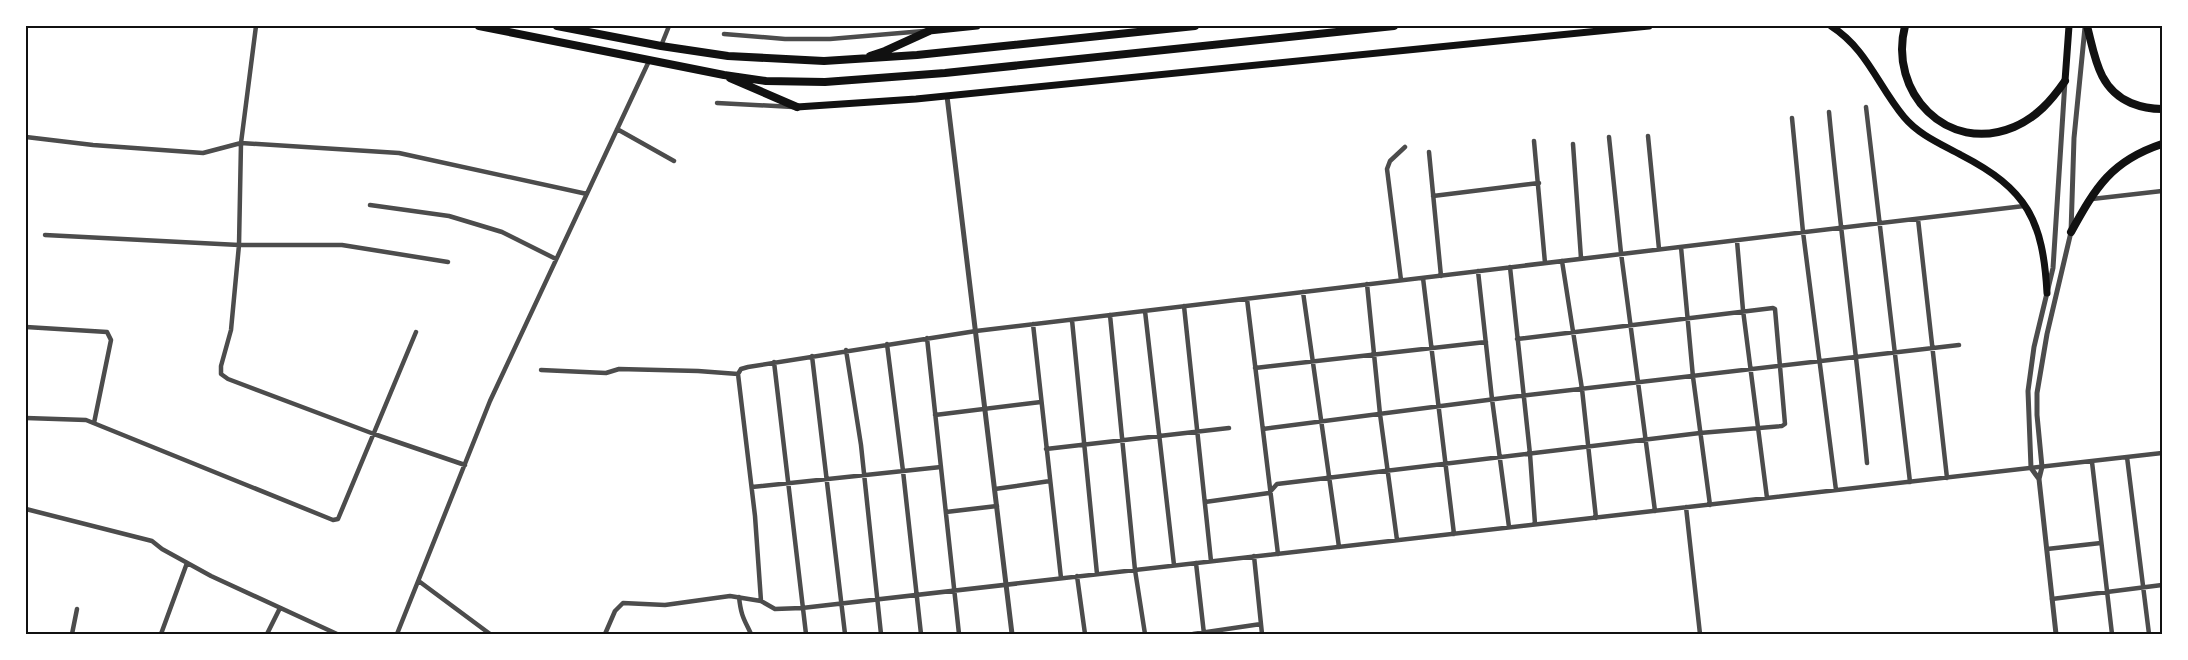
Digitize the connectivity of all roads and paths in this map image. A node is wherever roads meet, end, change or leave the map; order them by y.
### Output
1 (256, 26) edge
2 (479, 26) edge
3 (563, 26) edge
4 (669, 26) edge
5 (977, 26) edge
6 (1195, 26) edge
7 (1394, 26) edge
8 (1649, 26) edge
9 (1831, 26) edge
10 (1905, 26) edge
11 (2069, 26) edge
12 (2086, 26) edge
13 (933, 29) edge
14 (724, 34) dead end
15 (661, 46) junction
16 (858, 59) junction
17 (649, 61) junction
18 (724, 75) junction
19 (2065, 81) junction
20 (947, 96) junction
21 (717, 103) dead end
22 (797, 107) junction
23 (1866, 107) dead end
24 (2163, 109) edge
25 (1829, 112) dead end
26 (1792, 118) dead end
27 (617, 129) junction
28 (1648, 136) dead end
29 (26, 137) edge
30 (1609, 137) dead end
31 (1534, 141) dead end
32 (241, 143) junction
33 (1573, 144) dead end
34 (2163, 144) edge
35 (1405, 147) dead end
36 (1429, 152) dead end
37 (674, 161) dead end
38 (1539, 183) junction
39 (2163, 191) edge
40 (587, 194) junction
41 (1433, 196) junction
42 (2089, 200) junction
43 (370, 205) dead end
44 (2024, 206) junction
45 (1918, 219) junction
46 (1880, 223) junction
47 (1840, 228) junction
48 (1803, 232) junction
49 (2071, 232) junction
50 (45, 235) dead end
51 (1737, 241) junction
52 (238, 244) junction
53 (1681, 247) junction
54 (1659, 249) junction
55 (1621, 253) junction
56 (1581, 258) junction
57 (556, 259) junction
58 (1562, 261) junction
59 (448, 262) dead end
60 (1545, 263) junction
61 (1510, 267) junction
62 (1478, 271) junction
63 (1441, 276) junction
64 (1423, 278) junction
65 (1401, 280) junction
66 (1366, 284) junction
67 (1303, 292) junction
68 (2047, 293) junction
69 (1247, 299) junction
70 (1184, 306) junction
71 (1743, 310) junction
72 (1145, 311) junction
73 (1110, 315) junction
74 (1688, 317) junction
75 (1072, 320) junction
76 (1033, 324) junction
77 (1630, 325) junction
78 (26, 327) edge
79 (976, 331) junction
80 (416, 332) dead end
81 (1573, 332) junction
82 (927, 338) junction
83 (1517, 339) junction
84 (1486, 342) junction
85 (887, 344) junction
86 (1959, 345) dead end
87 (1431, 348) junction
88 (1932, 348) junction
89 (846, 350) junction
90 (1894, 353) junction
91 (1374, 355) junction
92 (812, 356) junction
93 (1857, 357) junction
94 (774, 362) junction
95 (1819, 362) junction
96 (1313, 363) junction
97 (1781, 367) junction
98 (1255, 368) junction
99 (542, 370) dead end
100 (1750, 371) junction
101 (738, 374) junction
102 (1693, 377) junction
103 (1638, 383) junction
104 (1582, 389) junction
105 (1523, 396) junction
106 (1492, 399) junction
107 (1041, 402) junction
108 (1439, 406) junction
109 (986, 410) junction
110 (1380, 414) junction
111 (935, 415) junction
112 (26, 418) edge
113 (1322, 421) junction
114 (94, 423) junction
115 (1229, 428) dead end
116 (1758, 428) junction
117 (1263, 429) junction
118 (1197, 432) junction
119 (1700, 433) junction
120 (374, 434) junction
121 (1160, 436) junction
122 (1122, 441) junction
123 (1646, 441) junction
124 (1083, 445) junction
125 (1589, 448) junction
126 (1046, 449) junction
127 (2163, 453) edge
128 (1530, 454) junction
129 (1500, 457) junction
130 (2127, 457) junction
131 (2092, 462) junction
132 (1446, 463) junction
133 (1867, 463) dead end
134 (465, 465) junction
135 (2042, 467) junction
136 (941, 468) junction
137 (2031, 468) junction
138 (1387, 470) junction
139 (903, 471) junction
140 (864, 474) junction
141 (1330, 477) junction
142 (827, 478) junction
143 (1947, 478) junction
144 (2039, 479) junction
145 (1050, 481) junction
146 (788, 482) junction
147 (1910, 482) junction
148 (752, 487) junction
149 (995, 489) junction
150 (1836, 490) junction
151 (1269, 493) junction
152 (1767, 498) junction
153 (1205, 502) junction
154 (1710, 505) junction
155 (997, 506) junction
156 (1686, 507) junction
157 (26, 508) edge
158 (1655, 511) junction
159 (946, 512) junction
160 (1596, 518) junction
161 (1535, 524) junction
162 (1509, 527) junction
163 (1454, 534) junction
164 (1397, 540) junction
165 (2101, 543) junction
166 (1339, 547) junction
167 (2046, 549) junction
168 (1278, 554) junction
169 (1254, 556) junction
170 (1211, 561) junction
171 (187, 563) junction
172 (1196, 563) junction
173 (1174, 565) junction
174 (1136, 570) junction
175 (1097, 574) junction
176 (1077, 576) junction
177 (1061, 578) junction
178 (420, 582) junction
179 (1005, 584) junction
180 (2163, 585) edge
181 (2144, 587) junction
182 (954, 590) junction
183 (2107, 593) junction
184 (917, 594) junction
185 (739, 597) junction
186 (876, 599) junction
187 (2052, 599) junction
188 (761, 601) junction
189 (842, 602) junction
190 (280, 608) junction
191 (802, 608) junction
192 (77, 609) dead end
193 (1261, 624) junction
194 (487, 633) edge
195 (72, 634) edge
196 (161, 634) edge
197 (267, 634) edge
198 (337, 634) edge
199 (397, 634) edge
200 (605, 634) edge
201 (751, 634) edge
202 (806, 634) edge
203 (845, 634) edge
204 (881, 634) edge
205 (921, 634) edge
206 (959, 634) edge
207 (1012, 634) edge
208 (1085, 634) edge
209 (1145, 634) edge
210 (1193, 634) edge
211 (1204, 634) edge
212 (1262, 634) edge
213 (1700, 634) edge
214 (2056, 634) edge
215 (2112, 634) edge
216 (2150, 634) edge

1 - 32 street
2 - 17 highway
3 - 15 highway
4 - 15 street
5 - 13 main road
6 - 16 highway
7 - 18 highway
8 - 20 main road
9 - 44 main road
10 - 19 highway
11 - 19 main road
12 - 24 highway
12 - 49 street
13 - 14 street
13 - 16 highway
15 - 16 highway
17 - 18 highway
17 - 27 street
18 - 22 highway
19 - 68 street
20 - 22 main road
20 - 79 street
21 - 22 street
23 - 46 street
25 - 47 street
26 - 48 street
27 - 37 street
27 - 40 street
28 - 54 street
29 - 32 street
30 - 55 street
31 - 38 street
32 - 40 street
32 - 52 street
33 - 56 street
34 - 42 highway
35 - 65 street
36 - 41 street
38 - 41 street
38 - 60 street
39 - 42 street
40 - 57 street
41 - 63 street
42 - 49 highway
43 - 57 street
44 - 45 street
44 - 68 main road
45 - 46 street
45 - 88 street
46 - 47 street
46 - 90 street
47 - 48 street
47 - 93 street
48 - 51 street
48 - 95 street
49 - 135 street
50 - 52 street
51 - 53 street
51 - 71 street
52 - 59 street
52 - 120 street
53 - 54 street
53 - 74 street
54 - 55 street
55 - 56 street
55 - 77 street
56 - 58 street
57 - 134 street
58 - 60 street
58 - 81 street
60 - 61 street
61 - 62 street
61 - 83 street
62 - 63 street
62 - 84 street
63 - 64 street
64 - 65 street
64 - 87 street
65 - 66 street
66 - 67 street
66 - 91 street
67 - 69 street
67 - 96 street
68 - 137 street
69 - 70 street
69 - 98 street
70 - 72 street
70 - 118 street
71 - 74 street
71 - 97 street
71 - 100 street
72 - 73 street
72 - 121 street
73 - 75 street
73 - 122 street
74 - 77 street
74 - 102 street
75 - 76 street
75 - 124 street
76 - 79 street
76 - 107 street
77 - 81 street
77 - 103 street
78 - 114 street
79 - 82 street
79 - 109 street
80 - 120 street
81 - 83 street
81 - 104 street
82 - 85 street
82 - 111 street
83 - 105 street
84 - 87 street
84 - 106 street
85 - 89 street
85 - 139 street
86 - 88 street
87 - 91 street
87 - 108 street
88 - 90 street
88 - 143 street
89 - 92 street
89 - 140 street
90 - 93 street
90 - 147 street
91 - 96 street
91 - 110 street
92 - 94 street
92 - 142 street
93 - 95 street
93 - 133 street
94 - 101 street
94 - 146 street
95 - 97 street
95 - 150 street
96 - 98 street
96 - 113 street
97 - 100 street
97 - 116 street
98 - 117 street
99 - 101 street
100 - 102 street
100 - 116 street
101 - 148 street
102 - 103 street
102 - 119 street
103 - 104 street
103 - 123 street
104 - 105 street
104 - 125 street
105 - 106 street
105 - 128 street
106 - 108 street
106 - 129 street
107 - 109 street
107 - 126 street
108 - 110 street
108 - 132 street
109 - 111 street
109 - 149 street
110 - 113 street
110 - 138 street
111 - 136 street
112 - 114 street
113 - 117 street
113 - 141 street
114 - 120 street
115 - 118 street
116 - 119 street
116 - 152 street
117 - 151 street
118 - 121 street
118 - 153 street
119 - 123 street
119 - 154 street
120 - 134 street
121 - 122 street
121 - 173 street
122 - 124 street
122 - 174 street
123 - 125 street
123 - 158 street
124 - 126 street
124 - 175 street
125 - 128 street
125 - 160 street
126 - 145 street
127 - 130 street
128 - 129 street
128 - 161 street
129 - 132 street
129 - 162 street
130 - 131 street
130 - 181 street
131 - 135 street
131 - 165 street
132 - 138 street
132 - 163 street
134 - 178 street
135 - 137 street
135 - 144 street
136 - 139 street
136 - 159 street
137 - 143 street
137 - 144 street
138 - 141 street
138 - 164 street
139 - 140 street
139 - 184 street
140 - 142 street
140 - 186 street
141 - 151 street
141 - 166 street
142 - 146 street
142 - 189 street
143 - 147 street
144 - 167 street
145 - 149 street
145 - 177 street
146 - 148 street
146 - 191 street
147 - 150 street
148 - 188 street
149 - 155 street
150 - 152 street
151 - 153 street
151 - 168 street
152 - 154 street
153 - 170 street
154 - 156 street
155 - 159 street
155 - 179 street
156 - 158 street
156 - 213 street
157 - 171 street
158 - 160 street
159 - 182 street
160 - 161 street
161 - 162 street
162 - 163 street
163 - 164 street
164 - 166 street
165 - 167 street
165 - 183 street
166 - 168 street
167 - 187 street
168 - 169 street
169 - 170 street
169 - 193 street
170 - 172 street
171 - 190 street
171 - 196 street
172 - 173 street
172 - 211 street
173 - 174 street
174 - 175 street
174 - 209 street
175 - 176 street
176 - 177 street
176 - 208 street
177 - 179 street
178 - 194 street
178 - 199 street
179 - 182 street
179 - 207 street
180 - 181 street
181 - 183 street
181 - 216 street
182 - 184 street
182 - 206 street
183 - 187 street
183 - 215 street
184 - 186 street
184 - 205 street
185 - 188 street
185 - 200 street
185 - 201 street
186 - 189 street
186 - 204 street
187 - 214 street
188 - 191 street
189 - 191 street
189 - 203 street
190 - 197 street
190 - 198 street
191 - 202 street
192 - 195 street
193 - 211 street
193 - 212 street
210 - 211 street

